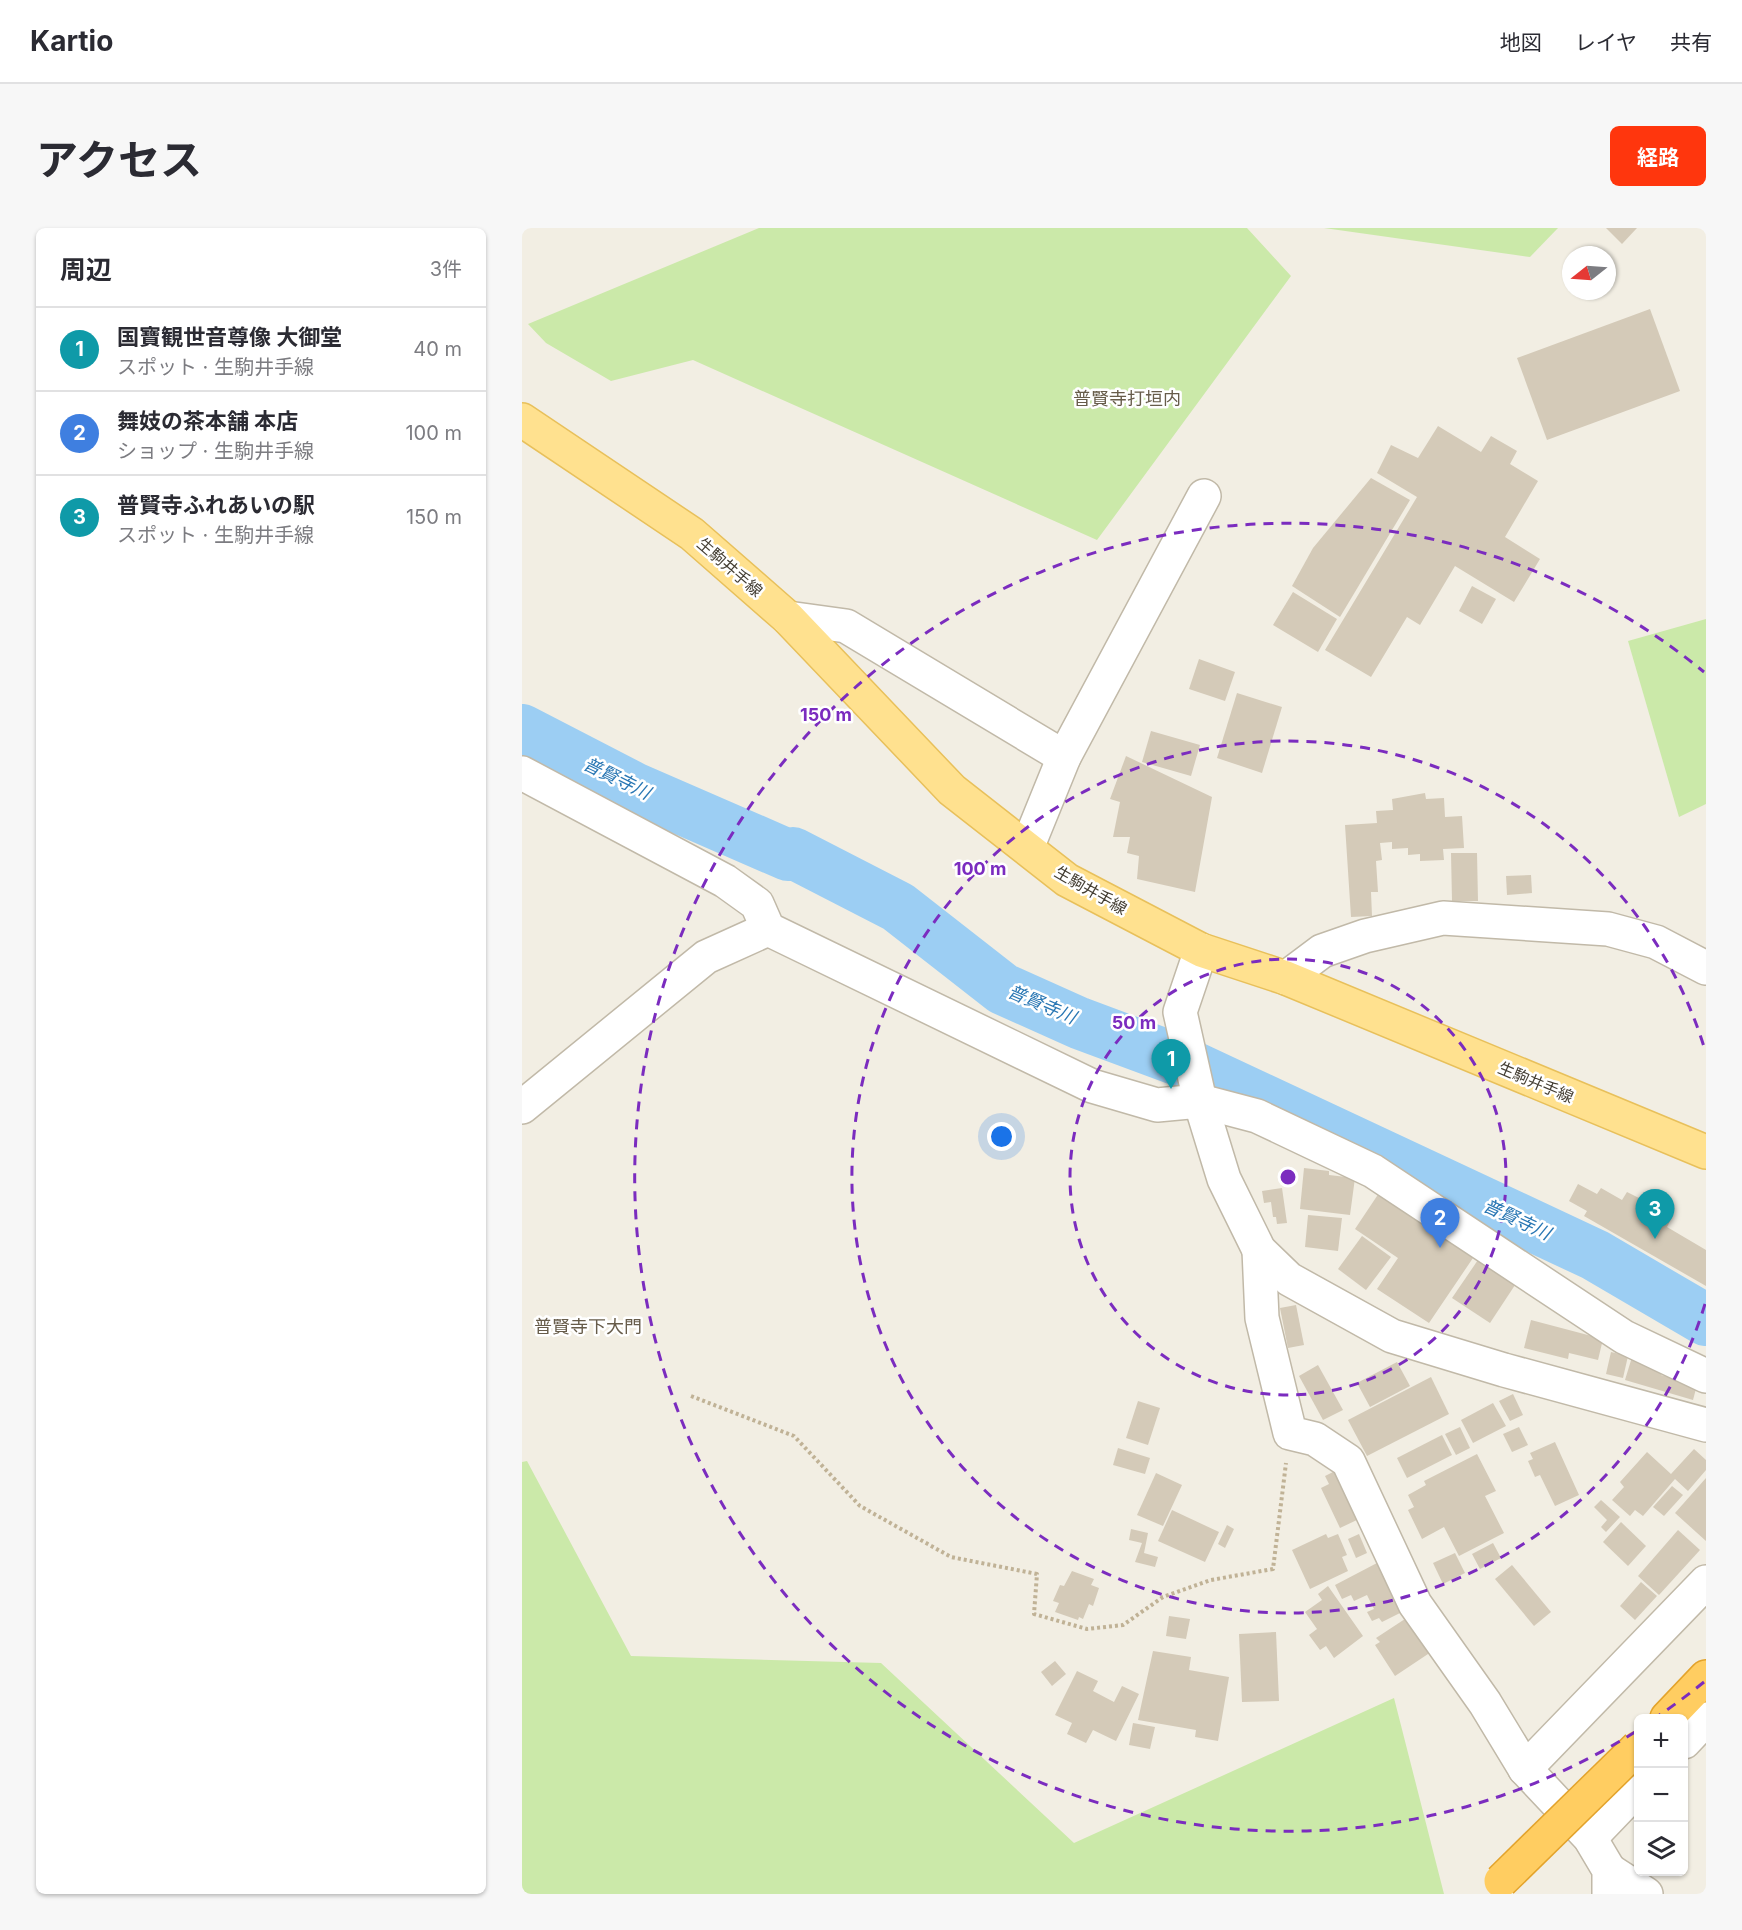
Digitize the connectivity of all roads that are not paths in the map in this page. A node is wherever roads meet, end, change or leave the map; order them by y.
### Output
1 (522, 420) edge
2 (1204, 496) dead end
3 (788, 618) junction
4 (1064, 757) junction
5 (522, 773) edge
6 (1027, 849) junction
7 (768, 929) junction
8 (1202, 950) junction
9 (1706, 968) edge
10 (1286, 978) junction
11 (1200, 1101) junction
12 (522, 1107) edge
13 (1706, 1152) edge
14 (1259, 1250) junction
15 (1706, 1376) edge
16 (1706, 1425) edge
17 (1706, 1582) edge
18 (1706, 1677) edge
19 (1672, 1714) edge
20 (1706, 1719) edge
21 (1688, 1737) edge
22 (1634, 1751) edge
23 (1525, 1769) junction
24 (1634, 1792) edge
25 (1590, 1838) junction
26 (1609, 1882) edge
27 (1494, 1887) edge
28 (1646, 1894) edge

1 - 3 main road, 生駒井手線
2 - 4 street
3 - 4 street
3 - 6 main road, 生駒井手線
4 - 6 street
5 - 7 street
6 - 8 main road, 生駒井手線
7 - 11 street
7 - 12 street
8 - 10 main road, 生駒井手線
8 - 11 street
9 - 10 street
10 - 13 main road, 生駒井手線
11 - 14 street
11 - 15 street
14 - 16 street
14 - 23 street
17 - 23 street
18 - 19 highway
20 - 21 street
22 - 27 highway, bridge
23 - 25 street
24 - 25 street
25 - 26 street
26 - 28 street

